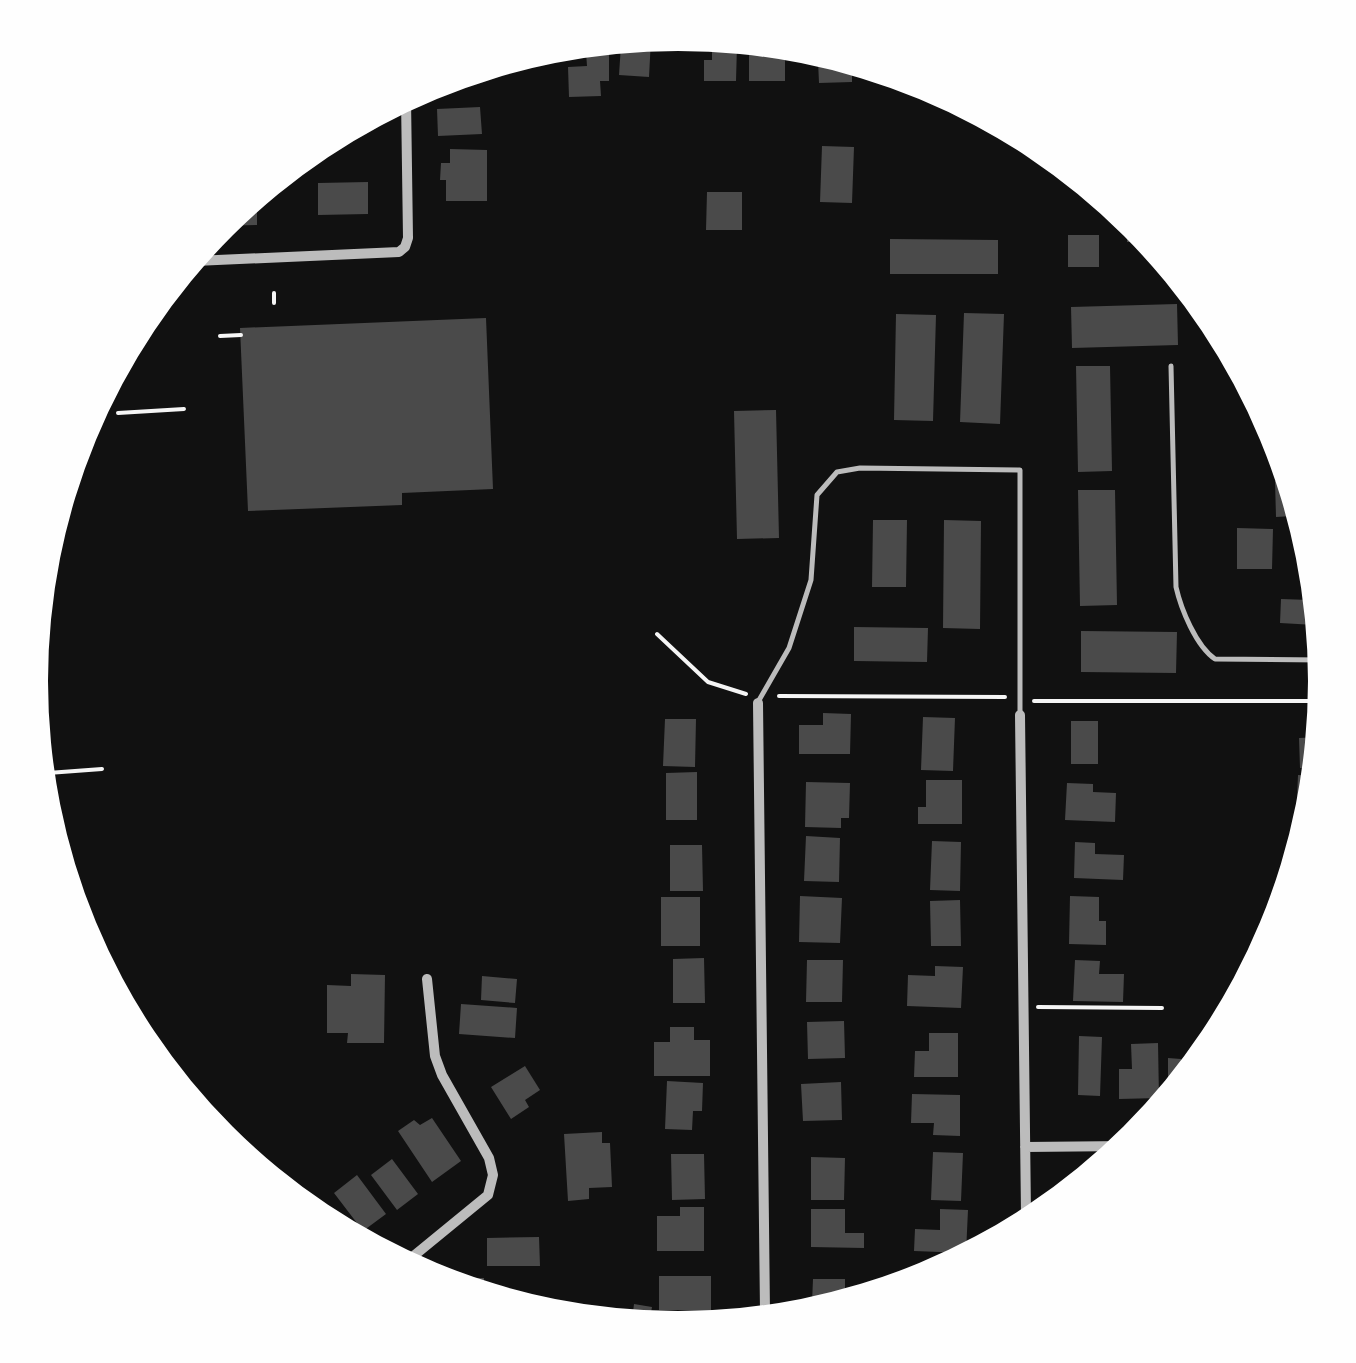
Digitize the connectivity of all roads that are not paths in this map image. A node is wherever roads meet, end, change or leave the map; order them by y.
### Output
1 (406, 113) edge
2 (209, 260) edge
3 (1171, 366) dead end
4 (1307, 660) edge
5 (758, 701) joint
6 (1020, 715) joint
7 (427, 978) dead end
8 (1025, 1146) junction
9 (1104, 1146) edge
10 (1026, 1207) edge
11 (415, 1254) edge
12 (765, 1306) edge

1 - 2 street
3 - 4 lane
5 - 6 lane
5 - 12 street
6 - 8 street
7 - 11 street
8 - 9 street
8 - 10 street

